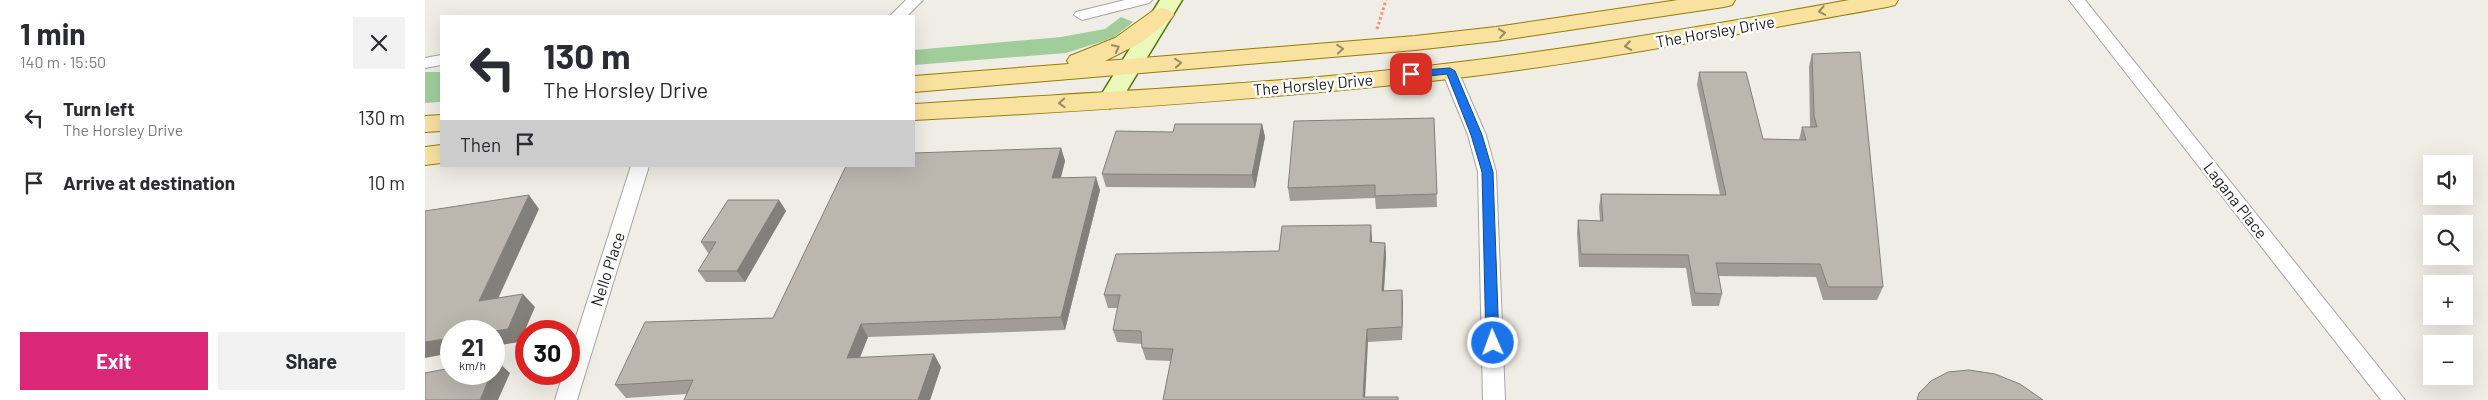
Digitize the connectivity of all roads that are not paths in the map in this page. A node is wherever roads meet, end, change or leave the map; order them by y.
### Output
1 (915, 0) edge
2 (1723, 0) edge
3 (1887, 0) edge
4 (2077, 0) edge
5 (1159, 5) edge
6 (899, 15) edge
7 (1082, 15) dead end
8 (440, 60) edge
9 (425, 63) edge
10 (1129, 67) junction
11 (1450, 71) junction
12 (915, 84) edge
13 (915, 84) edge
14 (1110, 100) junction
15 (915, 112) edge
16 (440, 123) edge
17 (425, 124) edge
18 (440, 154) edge
19 (425, 156) edge
20 (640, 167) edge
21 (566, 400) edge
22 (1494, 400) edge
23 (2394, 400) edge

1 - 6 street
10 -> 2 main road, The Horsley Drive
3 -> 11 main road, The Horsley Drive
4 - 23 street, Lagana Place
5 - 7 street
5 - 10 main road
13 -> 5 main road
8 - 9 street
10 - 11 main road
10 - 12 main road, The Horsley Drive
10 - 14 main road
11 - 14 main road, The Horsley Drive
11 - 22 street
14 -> 15 main road, The Horsley Drive
16 - 17 main road
18 - 19 main road
20 - 21 street, Nello Place

